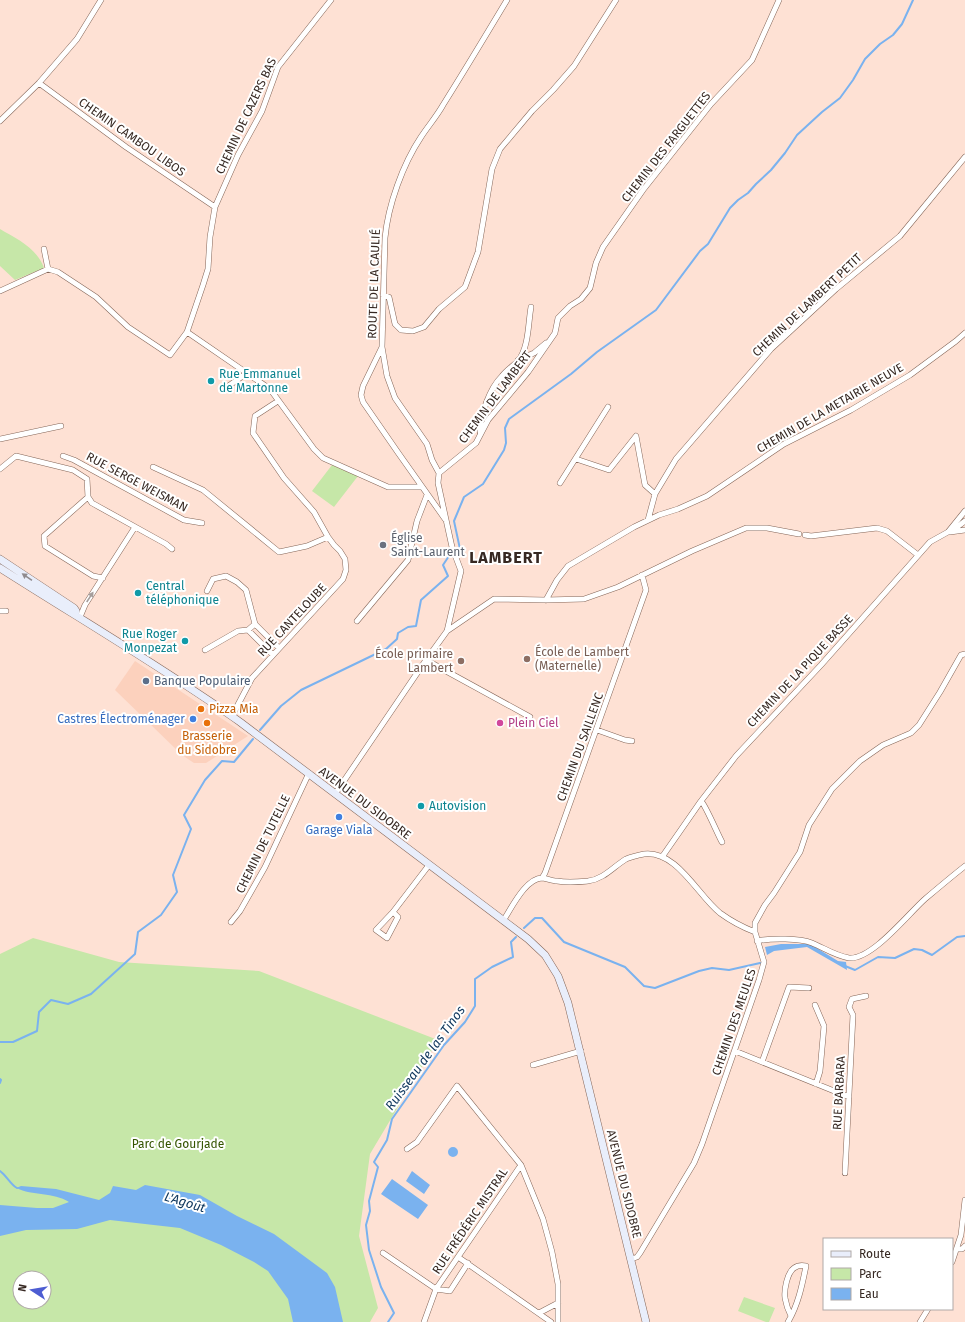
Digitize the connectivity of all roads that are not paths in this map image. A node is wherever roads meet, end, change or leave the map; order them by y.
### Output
1 (101, 0) edge
2 (330, 0) edge
3 (507, 0) edge
4 (616, 0) edge
5 (779, 0) edge
6 (39, 83) junction
7 (0, 121) edge
8 (965, 157) edge
9 (215, 207) junction
10 (44, 249) dead end
11 (48, 269) junction
12 (0, 291) edge
13 (383, 295) junction
14 (570, 306) joint
15 (531, 307) dead end
16 (187, 332) junction
17 (965, 333) edge
18 (551, 340) junction
19 (382, 347) junction
20 (518, 360) junction
21 (247, 373) junction
22 (228, 387) dead end
23 (278, 401) junction
24 (608, 408) dead end
25 (61, 426) dead end
26 (480, 435) junction
27 (0, 439) edge
28 (63, 456) dead end
29 (576, 459) junction
30 (154, 467) dead end
31 (0, 469) edge
32 (97, 473) junction
33 (439, 473) junction
34 (87, 479) junction
35 (560, 483) dead end
36 (422, 487) junction
37 (655, 494) junction
38 (427, 495) junction
39 (88, 497) junction
40 (965, 511) edge
41 (648, 520) junction
42 (447, 522) junction
43 (965, 522) edge
44 (202, 523) dead end
45 (135, 527) junction
46 (965, 530) edge
47 (948, 532) junction
48 (799, 534) dead end
49 (805, 535) dead end
50 (328, 537) junction
51 (172, 549) dead end
52 (918, 555) junction
53 (0, 559) edge
54 (0, 568) edge
55 (642, 575) junction
56 (103, 578) junction
57 (207, 591) dead end
58 (546, 600) junction
59 (0, 611) edge
60 (6, 611) dead end
61 (80, 618) junction
62 (357, 621) dead end
63 (255, 624) junction
64 (248, 630) junction
65 (447, 631) junction
66 (279, 648) junction
67 (205, 650) dead end
68 (965, 654) edge
69 (273, 655) junction
70 (426, 660) junction
71 (232, 716) junction
72 (530, 717) dead end
73 (597, 730) junction
74 (632, 741) dead end
75 (309, 774) junction
76 (335, 794) junction
77 (701, 801) junction
78 (722, 842) dead end
79 (662, 857) junction
80 (429, 865) junction
81 (965, 866) edge
82 (542, 878) junction
83 (394, 912) junction
84 (503, 921) junction
85 (231, 922) dead end
86 (755, 932) junction
87 (758, 941) junction
88 (809, 988) dead end
89 (866, 996) dead end
90 (815, 1005) dead end
91 (581, 1051) junction
92 (735, 1051) junction
93 (762, 1062) junction
94 (533, 1065) dead end
95 (816, 1084) junction
96 (849, 1097) junction
97 (407, 1149) dead end
98 (521, 1165) junction
99 (845, 1173) dead end
100 (965, 1200) edge
101 (965, 1246) edge
102 (957, 1249) junction
103 (383, 1253) dead end
104 (458, 1257) junction
105 (631, 1258) junction
106 (953, 1259) edge
107 (468, 1263) junction
108 (436, 1289) junction
109 (558, 1303) junction
110 (927, 1310) edge
111 (539, 1313) junction
112 (791, 1316) junction
113 (424, 1322) edge
114 (551, 1322) edge
115 (558, 1322) edge
116 (646, 1322) edge
117 (788, 1322) edge
118 (920, 1322) edge

1 - 6 street
2 - 9 street, CHEMIN DE CAZERS BAS
3 - 13 street, ROUTE DE LA CAULIÉ
4 - 13 street
5 - 14 street, CHEMIN DES FARGUETTES
6 - 7 street
6 - 9 street, CHEMIN CAMBOU LIBOS
8 - 37 street, CHEMIN DE LAMBERT PETIT
9 - 16 street, CHEMIN DE CAZERS BAS
10 - 11 street
11 - 12 street
11 - 16 street, CHEMIN DE CAZERS BAS
13 - 19 street, ROUTE DE LA CAULIÉ
14 - 18 street, CHEMIN DE LAMBERT
15 - 20 street
16 - 21 street
17 - 41 street, CHEMIN DE LA METAIRIE NEUVE
18 - 20 street
18 - 26 street, CHEMIN DE LAMBERT
19 - 33 street
19 - 36 street, ROUTE DE LA CAULIÉ
20 - 26 street
21 - 22 street
21 - 23 street
23 - 36 street
23 - 50 street, RUE CANTELOUBE
24 - 29 street
25 - 27 street
26 - 33 street, CHEMIN DE LAMBERT
28 - 32 street, RUE SERGE WEISMAN
29 - 35 street
29 - 37 street
30 - 50 street
31 - 34 street
32 - 34 street
32 - 44 street, RUE SERGE WEISMAN
33 - 42 street
34 - 39 street
36 - 38 street, ROUTE DE LA CAULIÉ
37 - 41 street, CHEMIN DE LAMBERT PETIT
38 - 42 street, ROUTE DE LA CAULIÉ
38 - 62 street
39 - 45 street
39 - 56 street
40 - 47 street, CHEMIN DE LA PIQUE BASSE
41 - 58 street, CHEMIN DE LA METAIRIE NEUVE
42 - 65 street
43 - 47 street
45 - 51 street
45 - 56 street
46 - 47 street
47 - 52 street, CHEMIN DE LA PIQUE BASSE
48 - 55 street
49 - 52 street
50 - 66 street, RUE CANTELOUBE
52 - 77 street, CHEMIN DE LA PIQUE BASSE
61 -> 53 main road, AVENUE DU SIDOBRE
54 - 61 main road, AVENUE DU SIDOBRE
55 - 58 street
55 - 73 street, CHEMIN DU SAILLENC
61 -> 56 street
57 - 63 street
58 - 65 street
59 - 60 street
61 - 71 main road, AVENUE DU SIDOBRE
63 - 64 street
63 - 66 street
64 - 67 street
64 - 69 street
65 - 70 street
66 - 69 street, RUE CANTELOUBE
68 - 86 street
69 - 71 street, RUE CANTELOUBE
70 - 72 street
70 - 76 street
71 - 75 main road, AVENUE DU SIDOBRE
73 - 74 street
73 - 82 street, CHEMIN DU SAILLENC
75 - 76 main road, AVENUE DU SIDOBRE
75 - 85 street, CHEMIN DE TUTELLE
76 - 80 main road, AVENUE DU SIDOBRE
77 - 78 street
77 - 79 street, CHEMIN DE LA PIQUE BASSE
79 - 82 street
79 - 86 street
80 - 83 street
80 - 84 main road, AVENUE DU SIDOBRE
81 - 87 street
82 - 84 street
83 - 83 street
84 - 91 main road, AVENUE DU SIDOBRE
86 - 87 street, CHEMIN DES MEULES
87 - 92 street, CHEMIN DES MEULES
88 - 93 street
89 - 96 street, RUE BARBARA
90 - 95 street
91 - 94 street
91 - 105 main road, AVENUE DU SIDOBRE
92 - 93 street
92 - 105 street, CHEMIN DES MEULES
93 - 95 street
95 - 96 street
96 - 99 street, RUE BARBARA
97 - 98 street
98 - 104 street, RUE FRÉDÉRIC MISTRAL
98 - 109 street
100 - 102 street
101 - 102 street
102 - 106 street
103 - 108 street, RUE FRÉDÉRIC MISTRAL
104 - 107 street
104 - 108 street, RUE FRÉDÉRIC MISTRAL
105 - 116 main road, AVENUE DU SIDOBRE
107 - 108 street, RUE FRÉDÉRIC MISTRAL
107 - 111 street
108 - 113 street, RUE FRÉDÉRIC MISTRAL
109 - 111 street
109 - 115 street
110 - 118 street
111 - 114 street
112 - 112 street
112 - 117 street

